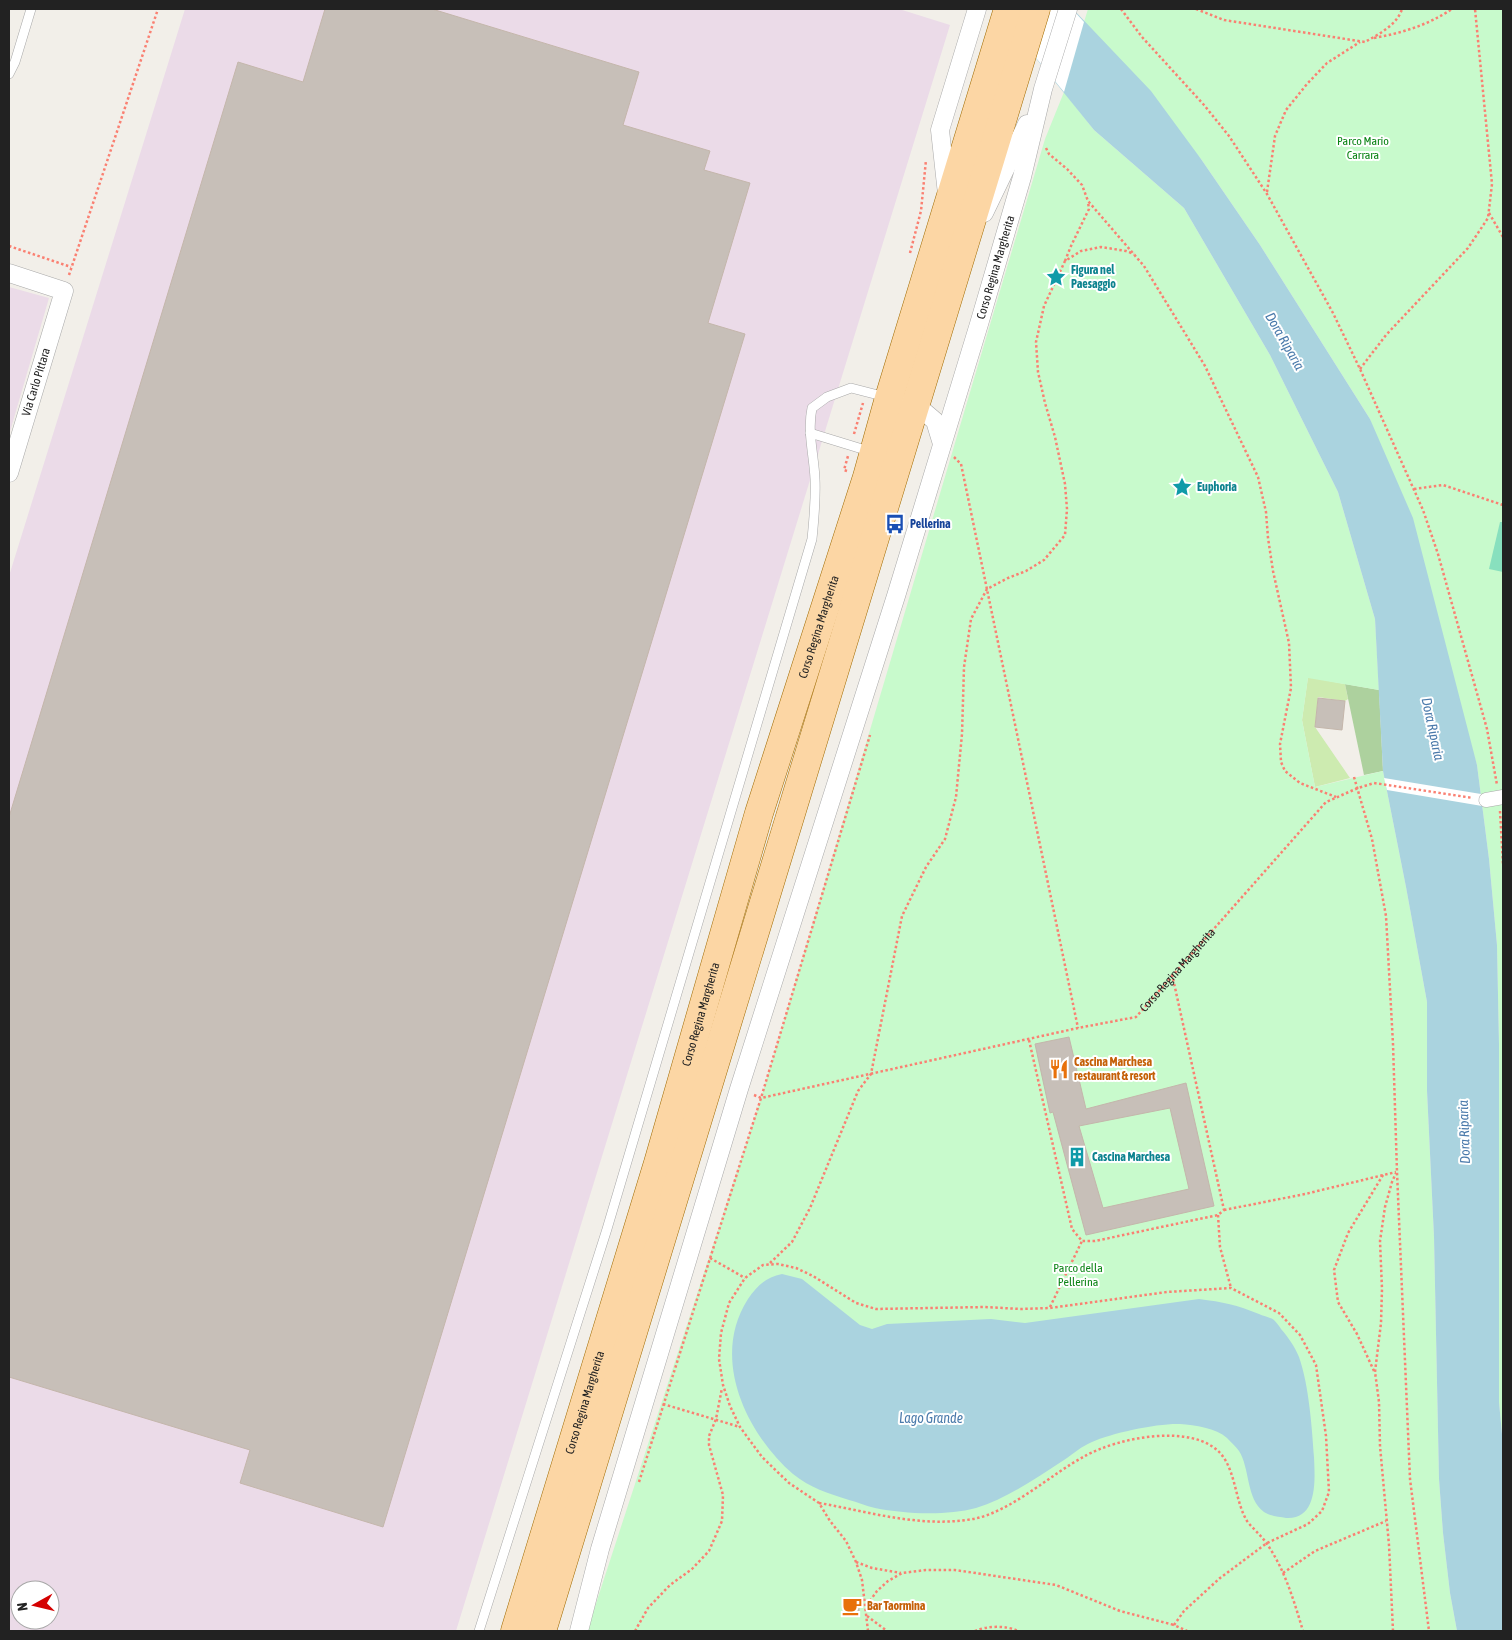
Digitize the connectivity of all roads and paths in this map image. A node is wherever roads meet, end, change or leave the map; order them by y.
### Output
1 (31, 9) edge
2 (158, 9) edge
3 (1008, 9) edge
4 (1036, 9) edge
5 (1068, 9) edge
6 (1121, 9) edge
7 (1196, 9) edge
8 (1402, 9) edge
9 (1452, 9) edge
10 (1475, 9) edge
11 (975, 16) edge
12 (1372, 38) junction
13 (1361, 41) junction
14 (9, 74) edge
15 (1044, 89) junction
16 (1046, 148) dead end
17 (927, 152) dead end
18 (1267, 194) junction
19 (1088, 201) junction
20 (948, 204) junction
21 (1488, 212) junction
22 (1503, 238) edge
23 (9, 246) edge
24 (1134, 254) junction
25 (908, 259) dead end
26 (1065, 261) junction
27 (72, 267) junction
28 (9, 274) edge
29 (951, 283) junction
30 (64, 290) junction
31 (1360, 369) junction
32 (877, 395) junction
33 (915, 404) junction
34 (810, 433) junction
35 (862, 449) junction
36 (947, 450) junction
37 (844, 470) dead end
38 (9, 474) edge
39 (1414, 489) junction
40 (1503, 505) edge
41 (987, 589) junction
42 (1354, 777) dead end
43 (1358, 788) junction
44 (1337, 797) junction
45 (1496, 799) edge
46 (1502, 842) edge
47 (1503, 864) edge
48 (1172, 974) junction
49 (1078, 1028) junction
50 (1029, 1040) junction
51 (871, 1074) junction
52 (739, 1089) junction
53 (1397, 1172) junction
54 (1383, 1175) junction
55 (1224, 1210) junction
56 (1218, 1215) junction
57 (1082, 1241) junction
58 (710, 1258) dead end
59 (769, 1264) junction
60 (745, 1278) junction
61 (1231, 1288) junction
62 (1050, 1308) junction
63 (1375, 1372) junction
64 (723, 1386) junction
65 (646, 1399) junction
66 (716, 1419) junction
67 (740, 1427) junction
68 (819, 1503) junction
69 (1386, 1520) junction
70 (1267, 1543) junction
71 (856, 1562) junction
72 (902, 1573) junction
73 (1283, 1573) junction
74 (866, 1606) junction
75 (867, 1616) junction
76 (1174, 1624) junction
77 (479, 1631) edge
78 (515, 1631) edge
79 (542, 1631) edge
80 (579, 1631) edge
81 (635, 1631) edge
82 (868, 1631) edge
83 (887, 1631) edge
84 (974, 1631) edge
85 (1018, 1631) edge
86 (1187, 1631) edge
87 (1303, 1631) edge
88 (1393, 1631) edge
89 (1430, 1631) edge

1 - 14 lane
2 - 27 path
3 - 20 main road, Corso Regina Margherita
4 - 29 main road, Corso Regina Margherita
5 - 15 street, Corso Regina Margherita
6 - 18 path
7 - 13 path
8 - 12 path
9 - 12 path
10 - 21 path
11 - 20 street, Corso Regina Margherita
12 - 13 path
13 - 18 path
15 - 29 street, Corso Regina Margherita
15 - 36 street, Corso Regina Margherita
16 - 19 path
17 - 25 path
18 - 31 path
19 - 24 path
19 - 26 path
20 - 32 main road, Corso Regina Margherita
21 - 22 path
21 - 31 path
23 - 27 path
24 - 26 path
24 - 44 path
26 - 41 path
27 - 30 path
28 - 30 street
29 - 33 main road, Corso Regina Margherita
30 - 38 street, Via Carlo Pittara
31 - 39 path
32 - 33 street
32 - 34 lane
32 - 35 main road, Corso Regina Margherita
32 - 35 path
33 - 36 street
33 - 79 main road, Corso Regina Margherita
34 - 35 lane
34 - 77 lane
35 - 37 path
35 - 78 main road, Corso Regina Margherita
36 - 41 path
36 - 52 street, Corso Regina Margherita
39 - 40 path
39 - 45 path
41 - 49 path
41 - 51 path
42 - 43 path
43 - 44 path, Corso Regina Margherita
43 - 45 path, Corso Regina Margherita
43 - 53 path
44 - 48 path, Corso Regina Margherita
45 - 46 path
46 - 47 path
48 - 49 path, Corso Regina Margherita
48 - 55 path
49 - 50 path, Corso Regina Margherita
50 - 51 path, Corso Regina Margherita
50 - 57 path
51 - 52 path, Corso Regina Margherita
51 - 59 path
52 - 65 street, Corso Regina Margherita
53 - 54 path
53 - 63 path
53 - 89 path
54 - 55 path
54 - 63 path
55 - 56 path
56 - 57 path
56 - 61 path
57 - 62 path
58 - 60 path
59 - 60 path
59 - 62 path
60 - 64 path
61 - 62 path
61 - 70 path
63 - 69 path
64 - 66 path
64 - 67 path
65 - 66 path
65 - 80 street, Corso Regina Margherita
66 - 67 path
66 - 81 path
67 - 68 path
68 - 70 path
68 - 71 path
69 - 73 path
69 - 88 path
70 - 73 path
70 - 76 path
71 - 72 path
71 - 74 path
72 - 74 path
72 - 76 path
73 - 87 path
74 - 75 path
75 - 82 path
75 - 83 path
76 - 86 path
84 - 85 path

